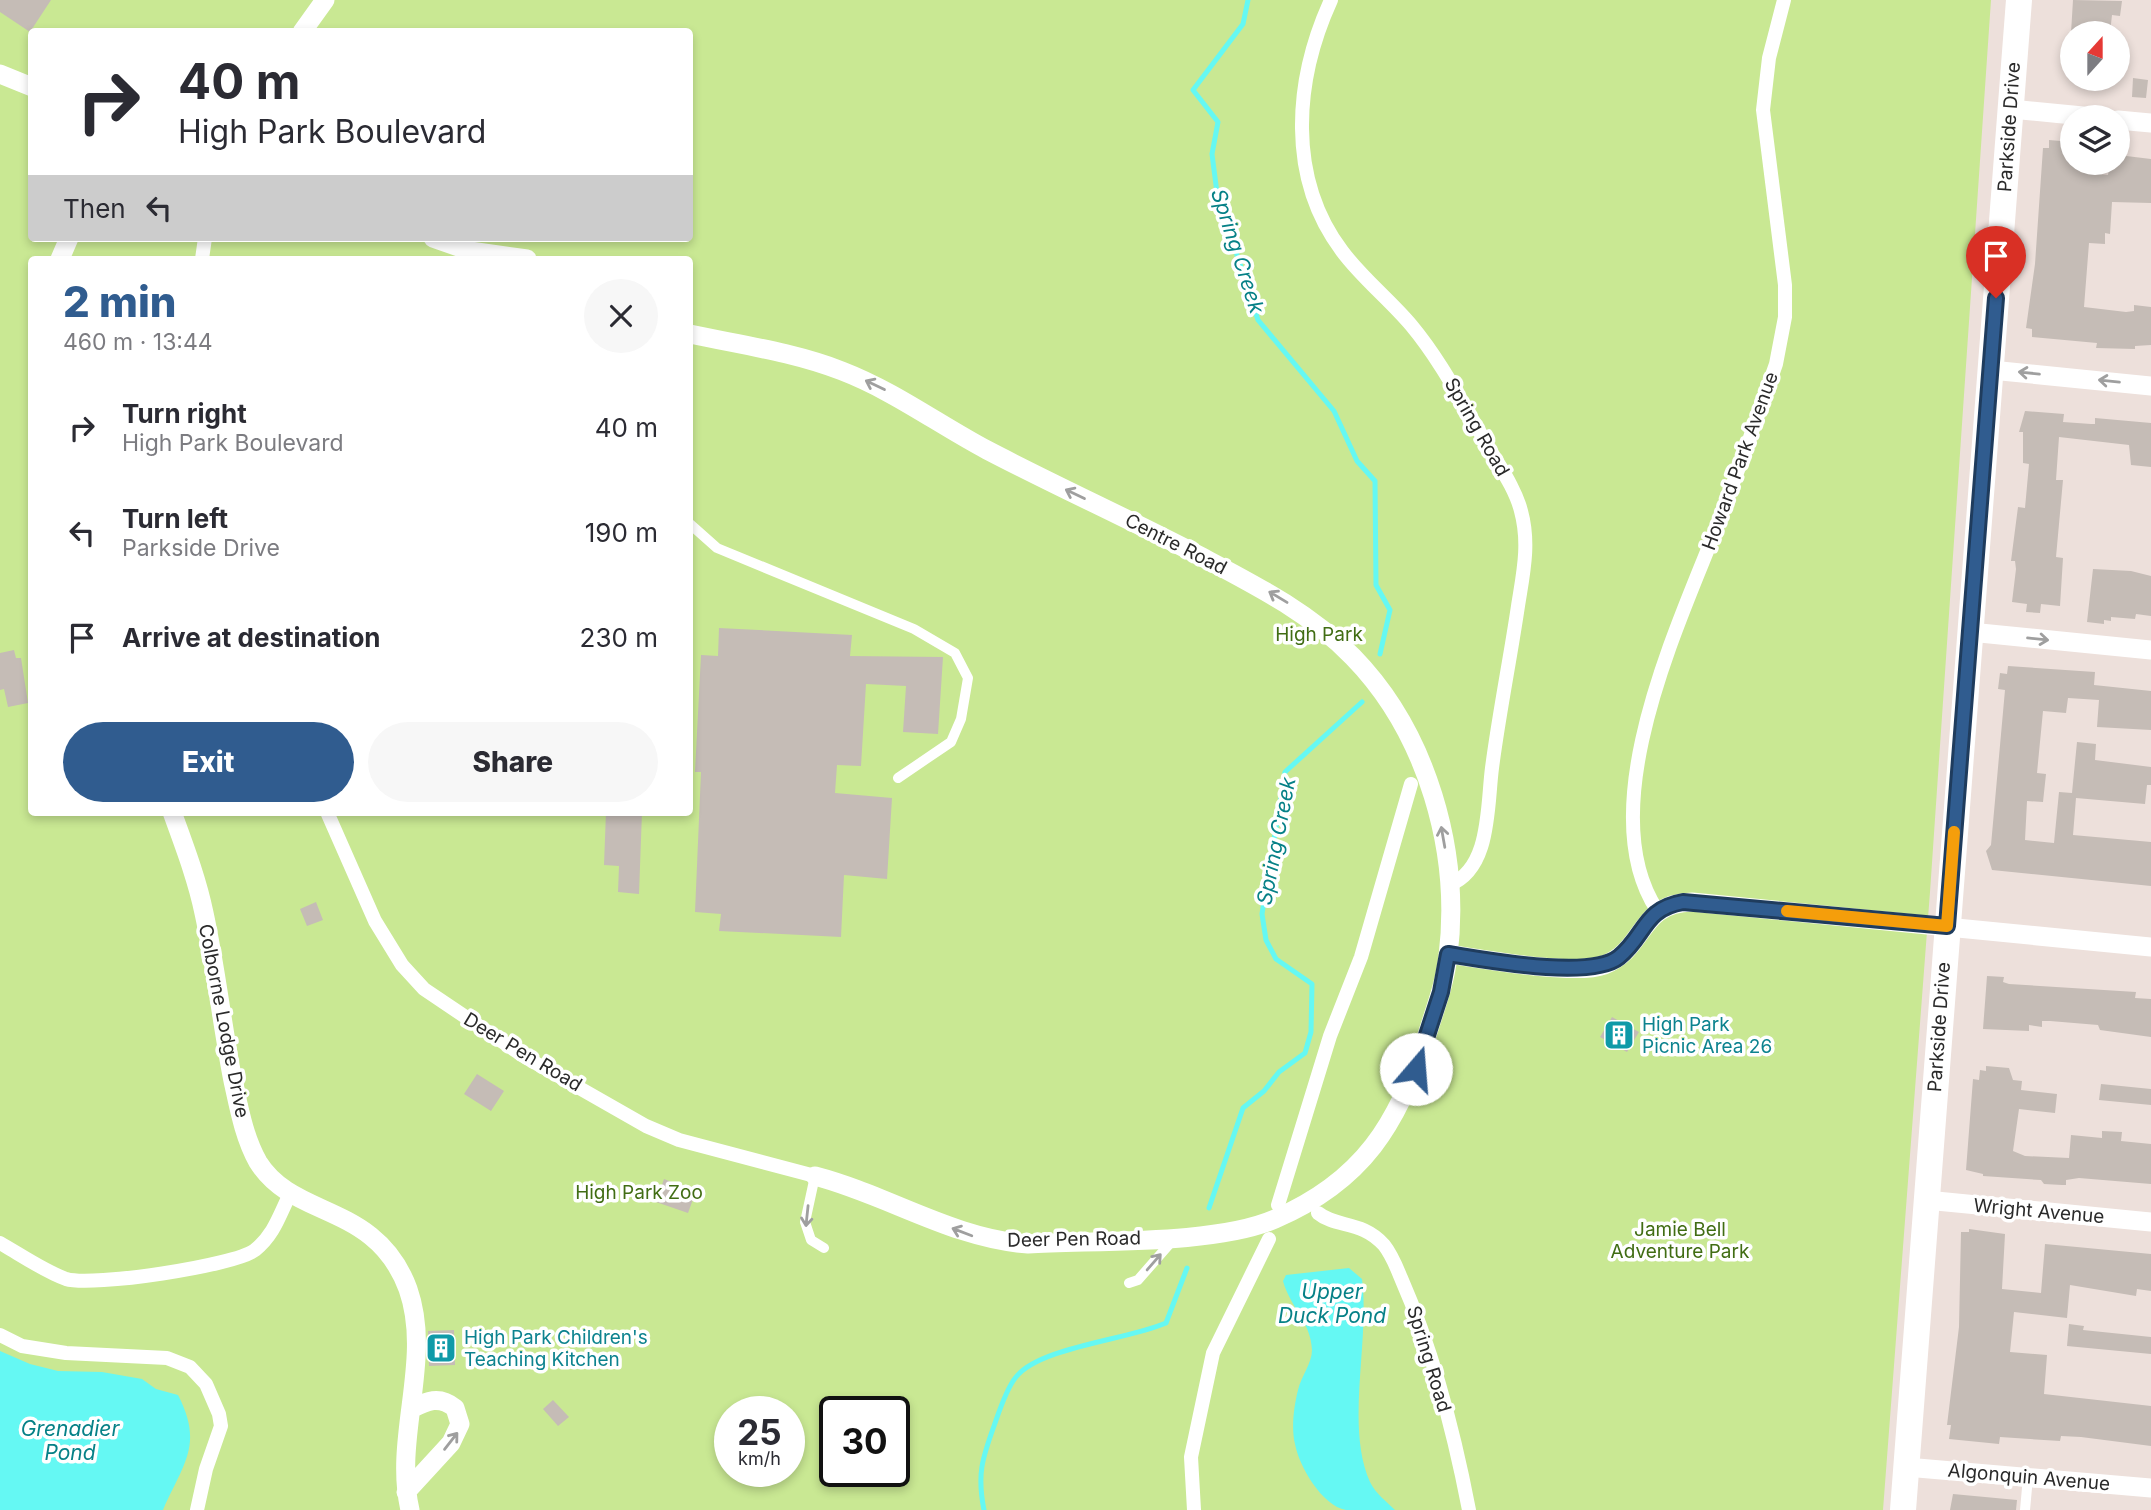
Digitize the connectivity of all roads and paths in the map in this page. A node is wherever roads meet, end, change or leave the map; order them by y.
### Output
1 (325, 0) edge
2 (1331, 0) edge
3 (1784, 0) edge
4 (2019, 0) edge
5 (305, 28) edge
6 (0, 74) edge
7 (28, 85) edge
8 (2011, 109) junction
9 (2060, 114) edge
10 (2130, 121) edge
11 (2151, 123) edge
12 (444, 242) edge
13 (506, 256) edge
14 (693, 335) edge
15 (1991, 370) junction
16 (2151, 386) edge
17 (693, 527) edge
18 (1970, 632) junction
19 (2151, 650) edge
20 (898, 778) dead end
21 (1411, 784) dead end
22 (173, 816) edge
23 (329, 816) edge
24 (1449, 886) junction
25 (1657, 910) junction
26 (1947, 926) junction
27 (2151, 947) edge
28 (1448, 954) junction
29 (815, 1176) junction
30 (291, 1192) junction
31 (1926, 1200) junction
32 (1278, 1205) dead end
33 (1312, 1208) junction
34 (2151, 1222) edge
35 (1176, 1236) junction
36 (1269, 1239) dead end
37 (0, 1243) edge
38 (824, 1248) dead end
39 (1129, 1283) dead end
40 (0, 1335) edge
41 (411, 1409) junction
42 (1906, 1467) junction
43 (2028, 1477) junction
44 (2151, 1488) edge
45 (408, 1501) edge
46 (197, 1510) edge
47 (1194, 1510) edge
48 (1469, 1510) edge
49 (1903, 1510) edge
50 (2025, 1510) edge

1 - 5 street
2 - 24 street, Spring Road
3 - 25 street, Howard Park Avenue
4 - 8 main road, Parkside Drive
6 - 7 street
8 - 9 street
8 - 15 main road, Parkside Drive
10 - 11 street
12 - 13 street
24 -> 14 street, Centre Road
16 -> 15 street
15 - 18 main road, Parkside Drive
17 - 20 lane
18 -> 19 street
18 - 26 main road, Parkside Drive
21 - 32 street
22 - 30 street, Colborne Lodge Drive
23 - 29 street, Deer Pen Road
24 - 28 street, Centre Road
25 - 26 street
25 - 28 street
26 - 27 street
26 - 31 main road, Parkside Drive
28 - 33 street
35 -> 29 street, Deer Pen Road
29 -> 38 lane
30 - 37 street
30 - 41 street, Colborne Lodge Drive
31 - 34 street, Wright Avenue
31 - 42 main road, Parkside Drive
33 - 35 street, Deer Pen Road
33 - 48 street, Spring Road
39 -> 35 lane, Deer Pen Road
36 - 47 street
40 - 46 street
41 - 45 street, Colborne Lodge Drive
45 -> 41 street, Colborne Lodge Drive
42 - 43 street, Algonquin Avenue
42 - 49 main road, Parkside Drive
43 - 44 street, Algonquin Avenue
43 - 50 lane

